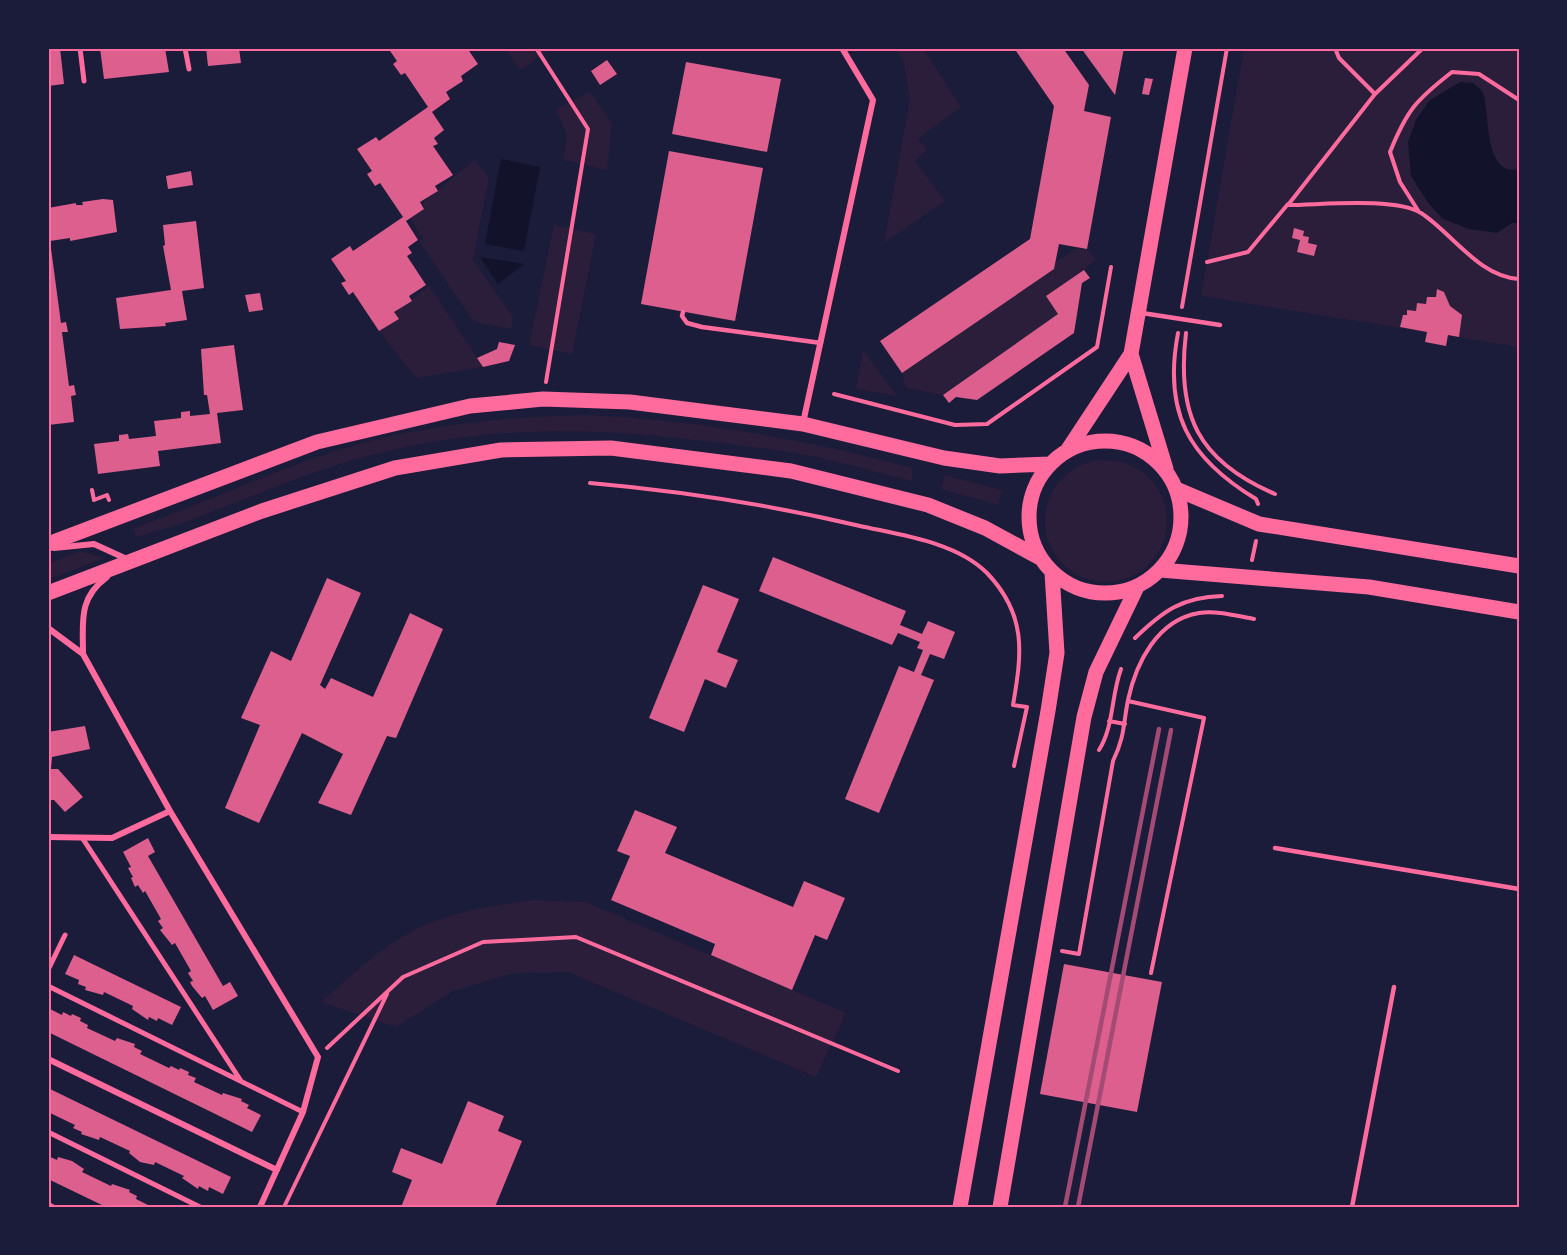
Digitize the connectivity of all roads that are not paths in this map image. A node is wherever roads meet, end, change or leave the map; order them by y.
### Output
1 (80, 48) edge
2 (185, 48) edge
3 (842, 48) edge
4 (1185, 48) edge
5 (189, 69) dead end
6 (84, 81) dead end
7 (683, 312) dead end
8 (1138, 313) junction
9 (1220, 325) dead end
10 (821, 343) junction
11 (1131, 354) junction
12 (803, 424) junction
13 (1067, 451) junction
14 (1050, 464) junction
15 (1167, 472) junction
16 (1176, 489) junction
17 (48, 546) edge
18 (1040, 558) junction
19 (130, 559) junction
20 (1519, 566) edge
21 (1160, 570) junction
22 (1052, 573) junction
23 (1137, 586) junction
24 (48, 592) edge
25 (1519, 612) edge
26 (48, 628) edge
27 (83, 654) junction
28 (170, 811) junction
29 (48, 837) edge
30 (83, 839) junction
31 (1275, 848) dead end
32 (1519, 889) edge
33 (65, 935) dead end
34 (48, 970) edge
35 (48, 986) edge
36 (1394, 987) dead end
37 (48, 1059) edge
38 (241, 1081) junction
39 (303, 1112) junction
40 (48, 1132) edge
41 (277, 1170) junction
42 (200, 1207) edge
43 (260, 1207) edge
44 (960, 1207) edge
45 (1000, 1207) edge
46 (1352, 1207) edge

1 - 6 street
2 - 5 street
3 - 10 street
4 - 8 main road
7 - 10 lane
8 - 9 lane
8 - 11 main road
10 - 12 street
11 - 13 main road
11 - 15 main road
12 - 14 main road
12 - 17 main road
13 - 14 main road
13 - 15 main road
14 - 18 main road
15 - 16 main road
16 - 20 main road
16 - 21 main road
17 - 19 street
18 - 19 main road
18 - 22 main road
19 - 24 main road
19 - 27 street
21 - 23 main road
21 - 25 main road
22 - 23 main road
22 - 44 main road
23 - 45 main road
26 - 27 street
27 - 28 street
28 - 30 street
28 - 39 street
29 - 30 street
30 - 38 street
31 - 32 lane
33 - 34 street
35 - 38 street
36 - 46 lane
37 - 41 street
38 - 39 street
39 - 41 street
40 - 42 street
41 - 43 street

